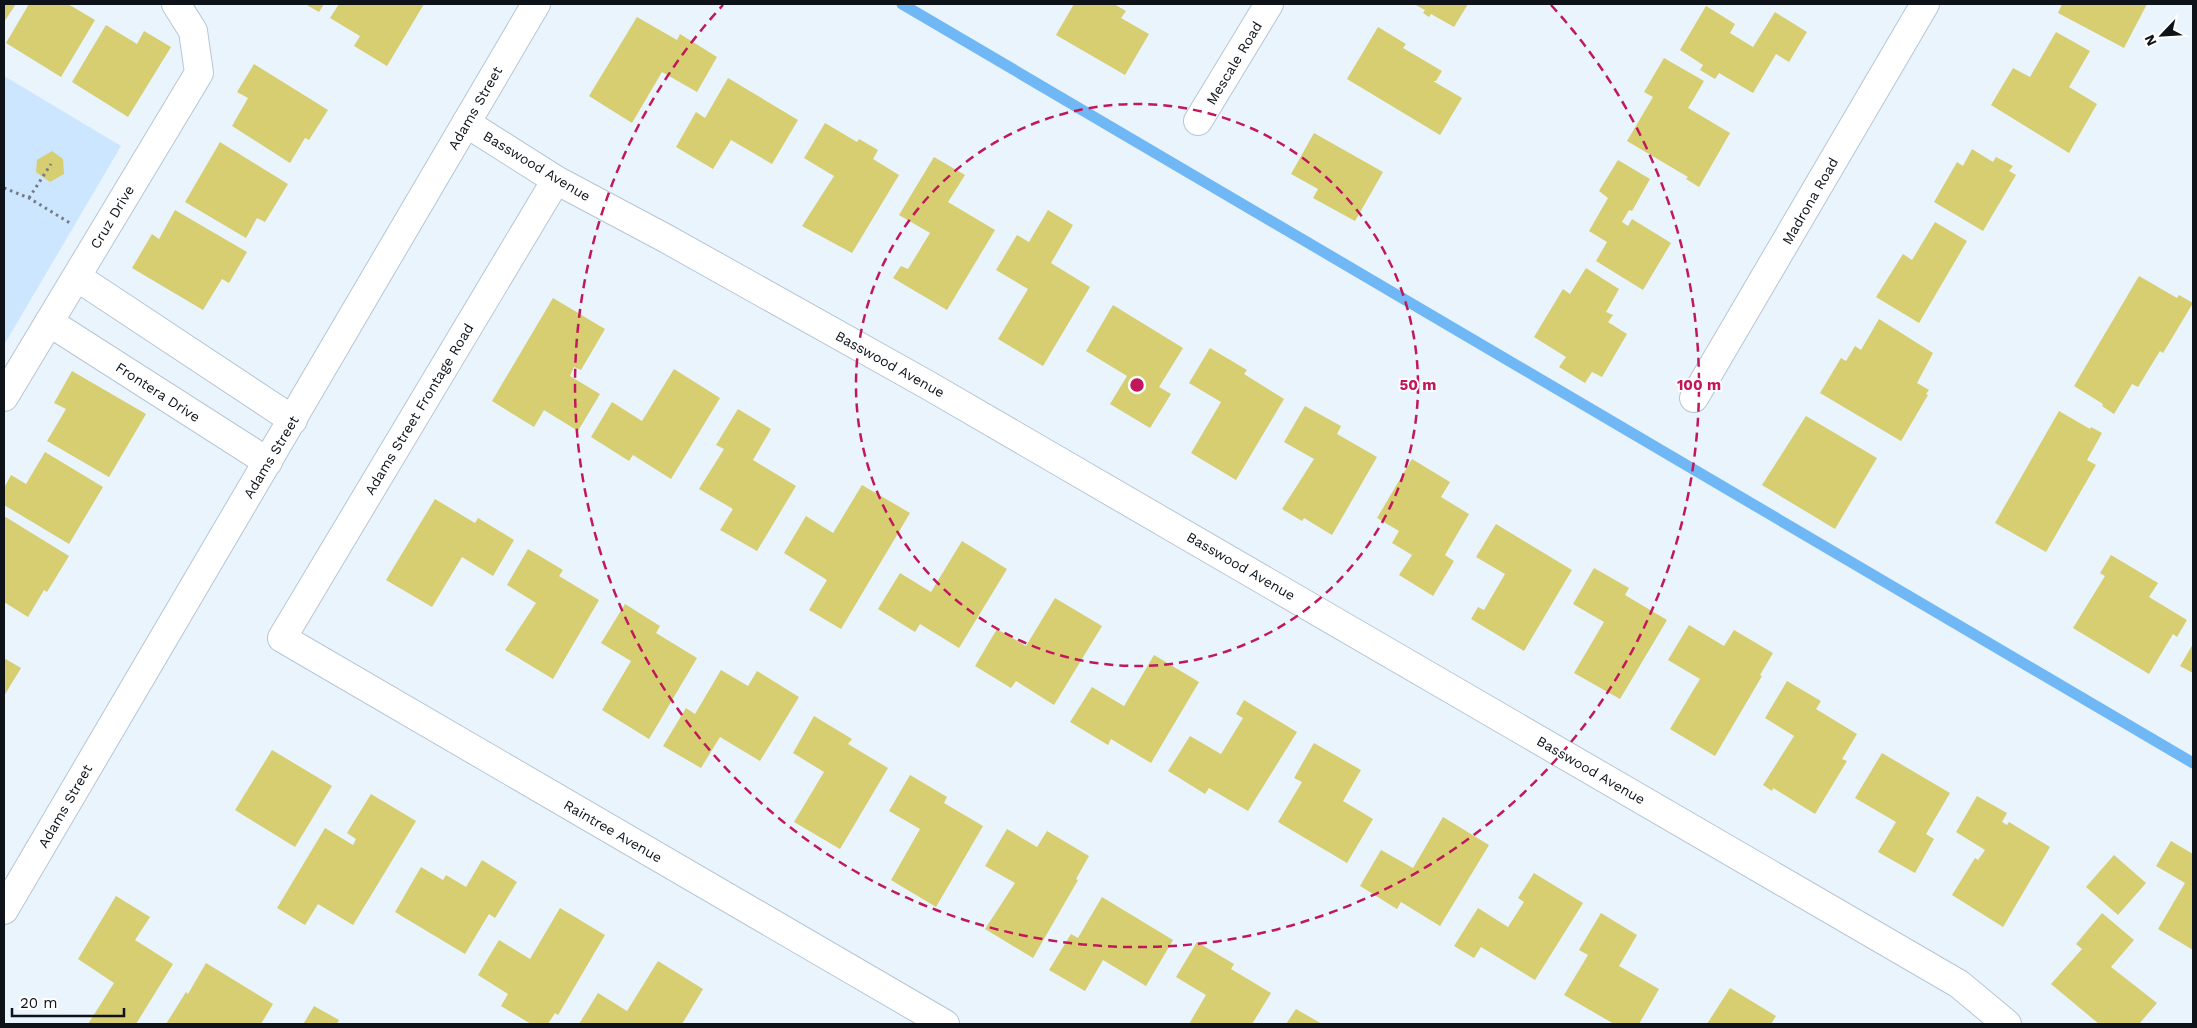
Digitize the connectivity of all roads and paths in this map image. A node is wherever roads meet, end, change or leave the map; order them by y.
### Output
1 (176, 4) edge
2 (536, 4) edge
3 (1269, 4) edge
4 (1925, 4) edge
5 (1198, 121) dead end
6 (466, 123) junction
7 (51, 164) dead end
8 (556, 180) junction
9 (4, 188) edge
10 (29, 198) junction
11 (98, 240) junction
12 (77, 277) junction
13 (49, 322) junction
14 (4, 397) edge
15 (1694, 398) dead end
16 (293, 420) junction
17 (268, 462) junction
18 (282, 638) joint
19 (4, 910) edge
20 (945, 1024) edge
21 (2007, 1024) edge

1 - 11 street, Cruz Drive
2 - 6 street, Adams Street
3 - 5 street, Mescale Road
4 - 15 street, Madrona Road
6 - 8 street, Basswood Avenue
6 - 16 street, Adams Street
7 - 10 path
8 - 18 street, Adams Street Frontage Road
8 - 21 street, Basswood Avenue
9 - 10 path
10 - 11 path
11 - 12 street, Cruz Drive
12 - 13 street, Cruz Drive
12 - 16 street
13 - 14 street, Cruz Drive
13 - 17 street, Frontera Drive
16 - 17 street, Adams Street
17 - 19 street, Adams Street
18 - 20 street, Raintree Avenue

